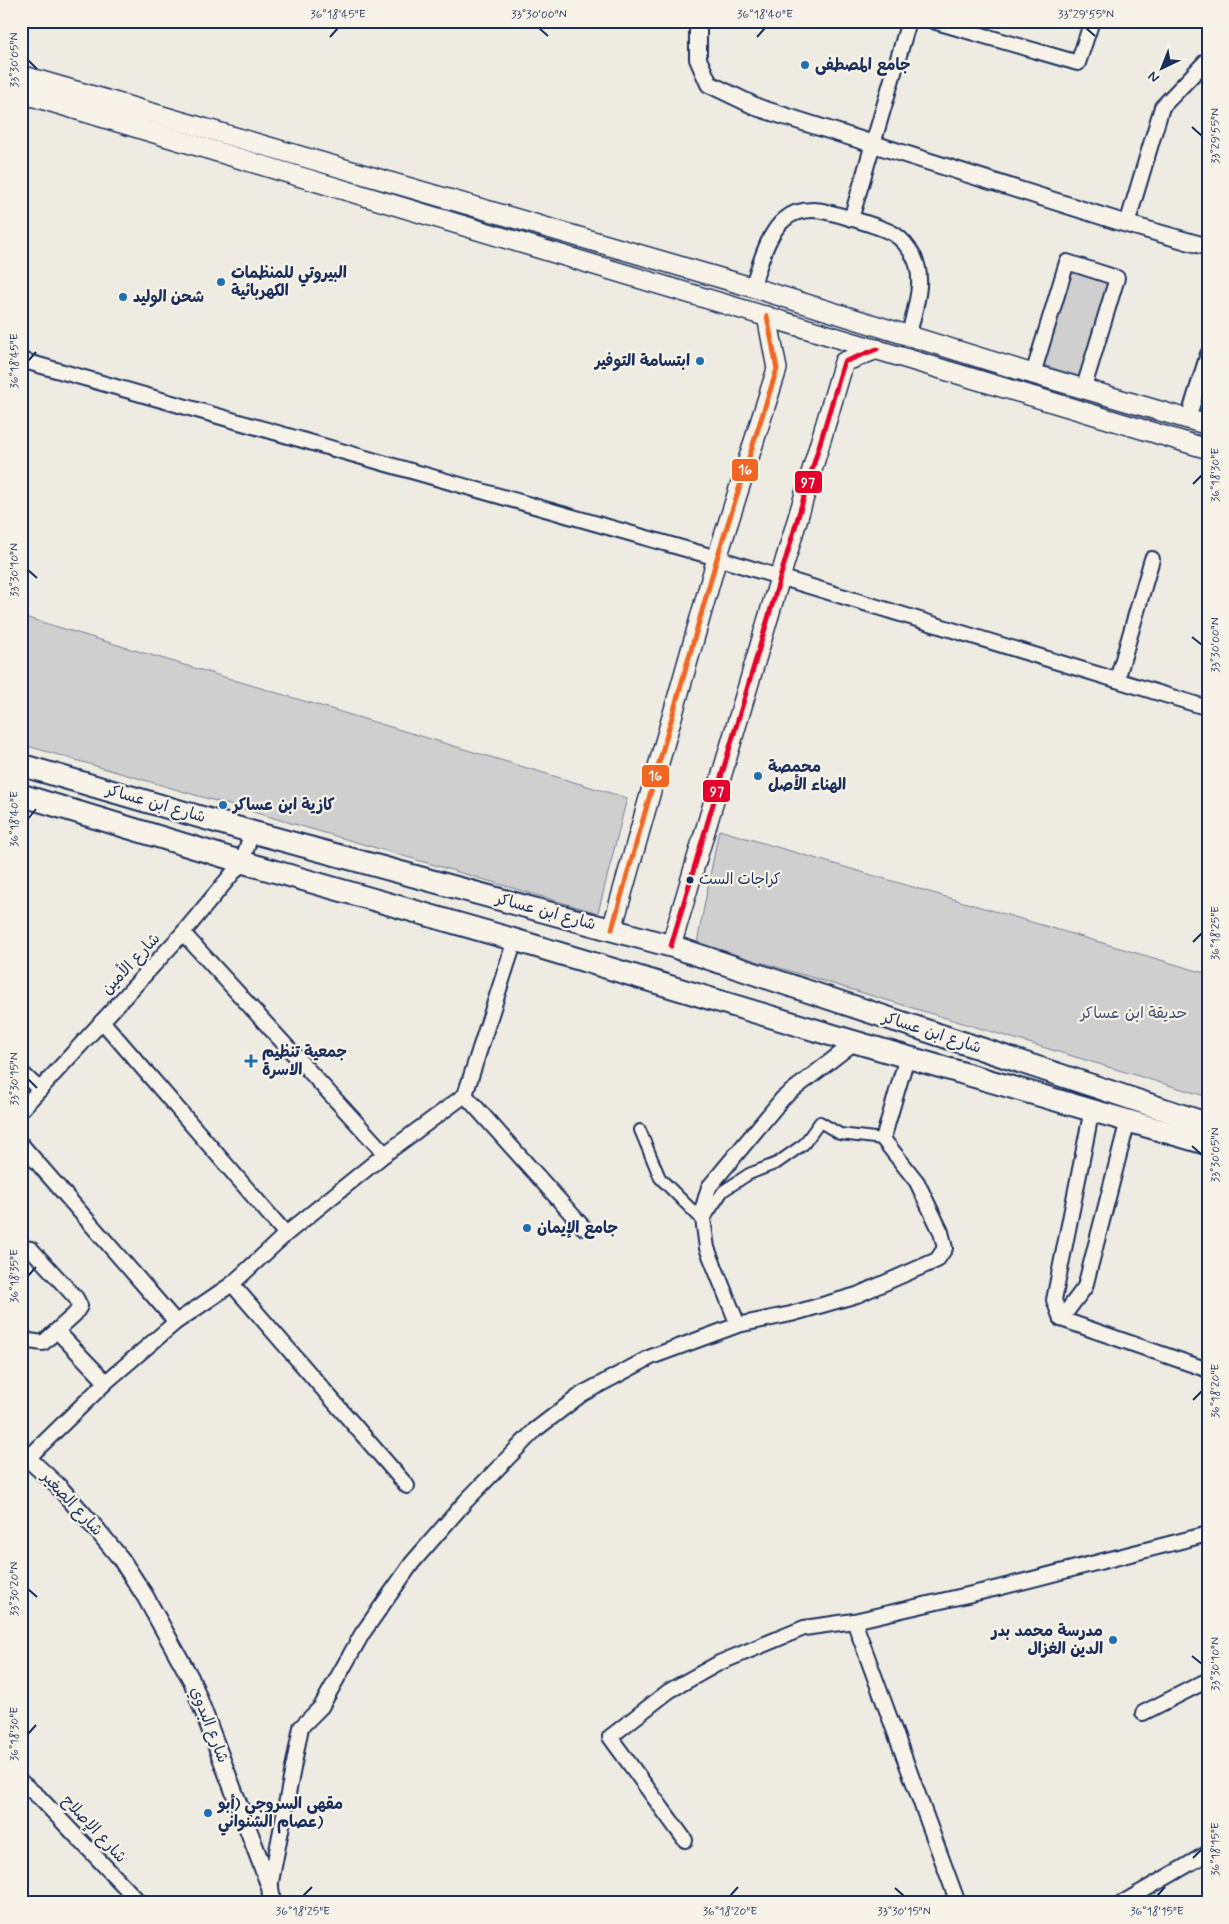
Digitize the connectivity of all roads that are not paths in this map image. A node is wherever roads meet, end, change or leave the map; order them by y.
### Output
1 (908, 21) edge
2 (933, 21) edge
3 (1092, 21) edge
4 (702, 24) edge
5 (1208, 59) edge
6 (21, 75) edge
7 (21, 93) edge
8 (874, 143) junction
9 (851, 219) junction
10 (1127, 224) junction
11 (1208, 247) edge
12 (752, 287) junction
13 (767, 316) junction
14 (909, 335) junction
15 (877, 349) junction
16 (1208, 354) edge
17 (21, 360) edge
18 (1033, 374) junction
19 (1084, 387) junction
20 (1188, 419) junction
21 (1208, 425) edge
22 (1208, 449) edge
23 (717, 558) junction
24 (1152, 559) dead end
25 (780, 577) junction
26 (1117, 680) junction
27 (1208, 708) edge
28 (21, 765) edge
29 (21, 795) edge
30 (252, 832) junction
31 (242, 862) junction
32 (612, 929) junction
33 (183, 933) junction
34 (515, 940) junction
35 (671, 946) junction
36 (102, 1021) junction
37 (855, 1042) junction
38 (907, 1057) junction
39 (21, 1072) edge
40 (40, 1090) junction
41 (465, 1095) junction
42 (21, 1110) edge
43 (1092, 1110) junction
44 (1128, 1120) junction
45 (1208, 1124) edge
46 (640, 1130) dead end
47 (883, 1139) junction
48 (21, 1144) edge
49 (1208, 1144) edge
50 (385, 1154) junction
51 (703, 1221) junction
52 (584, 1228) dead end
53 (286, 1234) junction
54 (21, 1247) edge
55 (232, 1284) junction
56 (1061, 1319) junction
57 (176, 1322) junction
58 (738, 1325) junction
59 (56, 1331) junction
60 (21, 1335) edge
61 (1208, 1370) edge
62 (106, 1382) junction
63 (24, 1455) edge
64 (407, 1486) dead end
65 (1208, 1534) edge
66 (120, 1559) joint
67 (854, 1621) junction
68 (1208, 1680) edge
69 (1143, 1713) dead end
70 (21, 1782) edge
71 (685, 1840) dead end
72 (1208, 1853) edge
73 (271, 1895) edge
74 (140, 1903) edge
75 (958, 1903) edge
76 (1122, 1903) edge

1 - 8 street
2 - 3 street
4 - 8 street
5 - 10 street
6 - 12 main road
7 - 13 main road
8 - 9 street
8 - 10 street
9 - 12 street
9 - 14 street
10 - 11 street
12 - 14 main road
13 - 15 main road
13 - 23 main road
14 - 18 main road
15 - 22 main road
15 - 25 main road
16 - 20 street
17 - 23 street
18 - 19 main road
18 - 19 street
19 - 20 main road
20 - 21 main road
23 - 25 street
23 - 32 main road
24 - 26 street
25 - 26 street
25 - 35 main road
26 - 27 street
28 - 30 main road, شارع ابن عساكر
29 - 31 main road, شارع ابن عساكر
30 - 31 street, شارع الأمين
30 - 32 main road, شارع ابن عساكر
31 - 33 street, شارع الأمين
31 - 34 main road, شارع ابن عساكر
32 - 35 main road, شارع ابن عساكر
33 - 36 street, شارع الأمين
33 - 50 street
34 - 37 main road, شارع ابن عساكر
34 - 41 street
35 - 45 main road, شارع ابن عساكر
36 - 40 street, شارع الأمين
36 - 53 street
37 - 38 main road, شارع ابن عساكر
37 - 51 street
38 - 43 main road, شارع ابن عساكر
38 - 47 street
39 - 40 street
40 - 42 street, شارع الأمين
41 - 50 street
41 - 52 street
43 - 44 main road, شارع ابن عساكر
43 - 56 street
44 - 49 main road, شارع ابن عساكر
44 - 56 street
46 - 51 street
47 - 51 street
47 - 58 street
48 - 57 street
50 - 53 street
51 - 58 street
53 - 55 street
54 - 59 street
55 - 57 street
55 - 64 street
56 - 61 street
57 - 62 street
58 - 73 street
59 - 60 street
59 - 62 street
62 - 63 street
63 - 66 street, شارع الصغير
65 - 67 street
66 - 73 street, شارع البدوي
67 - 71 street
67 - 75 street
68 - 69 street
70 - 74 street, شارع الإصلاح
72 - 76 street

